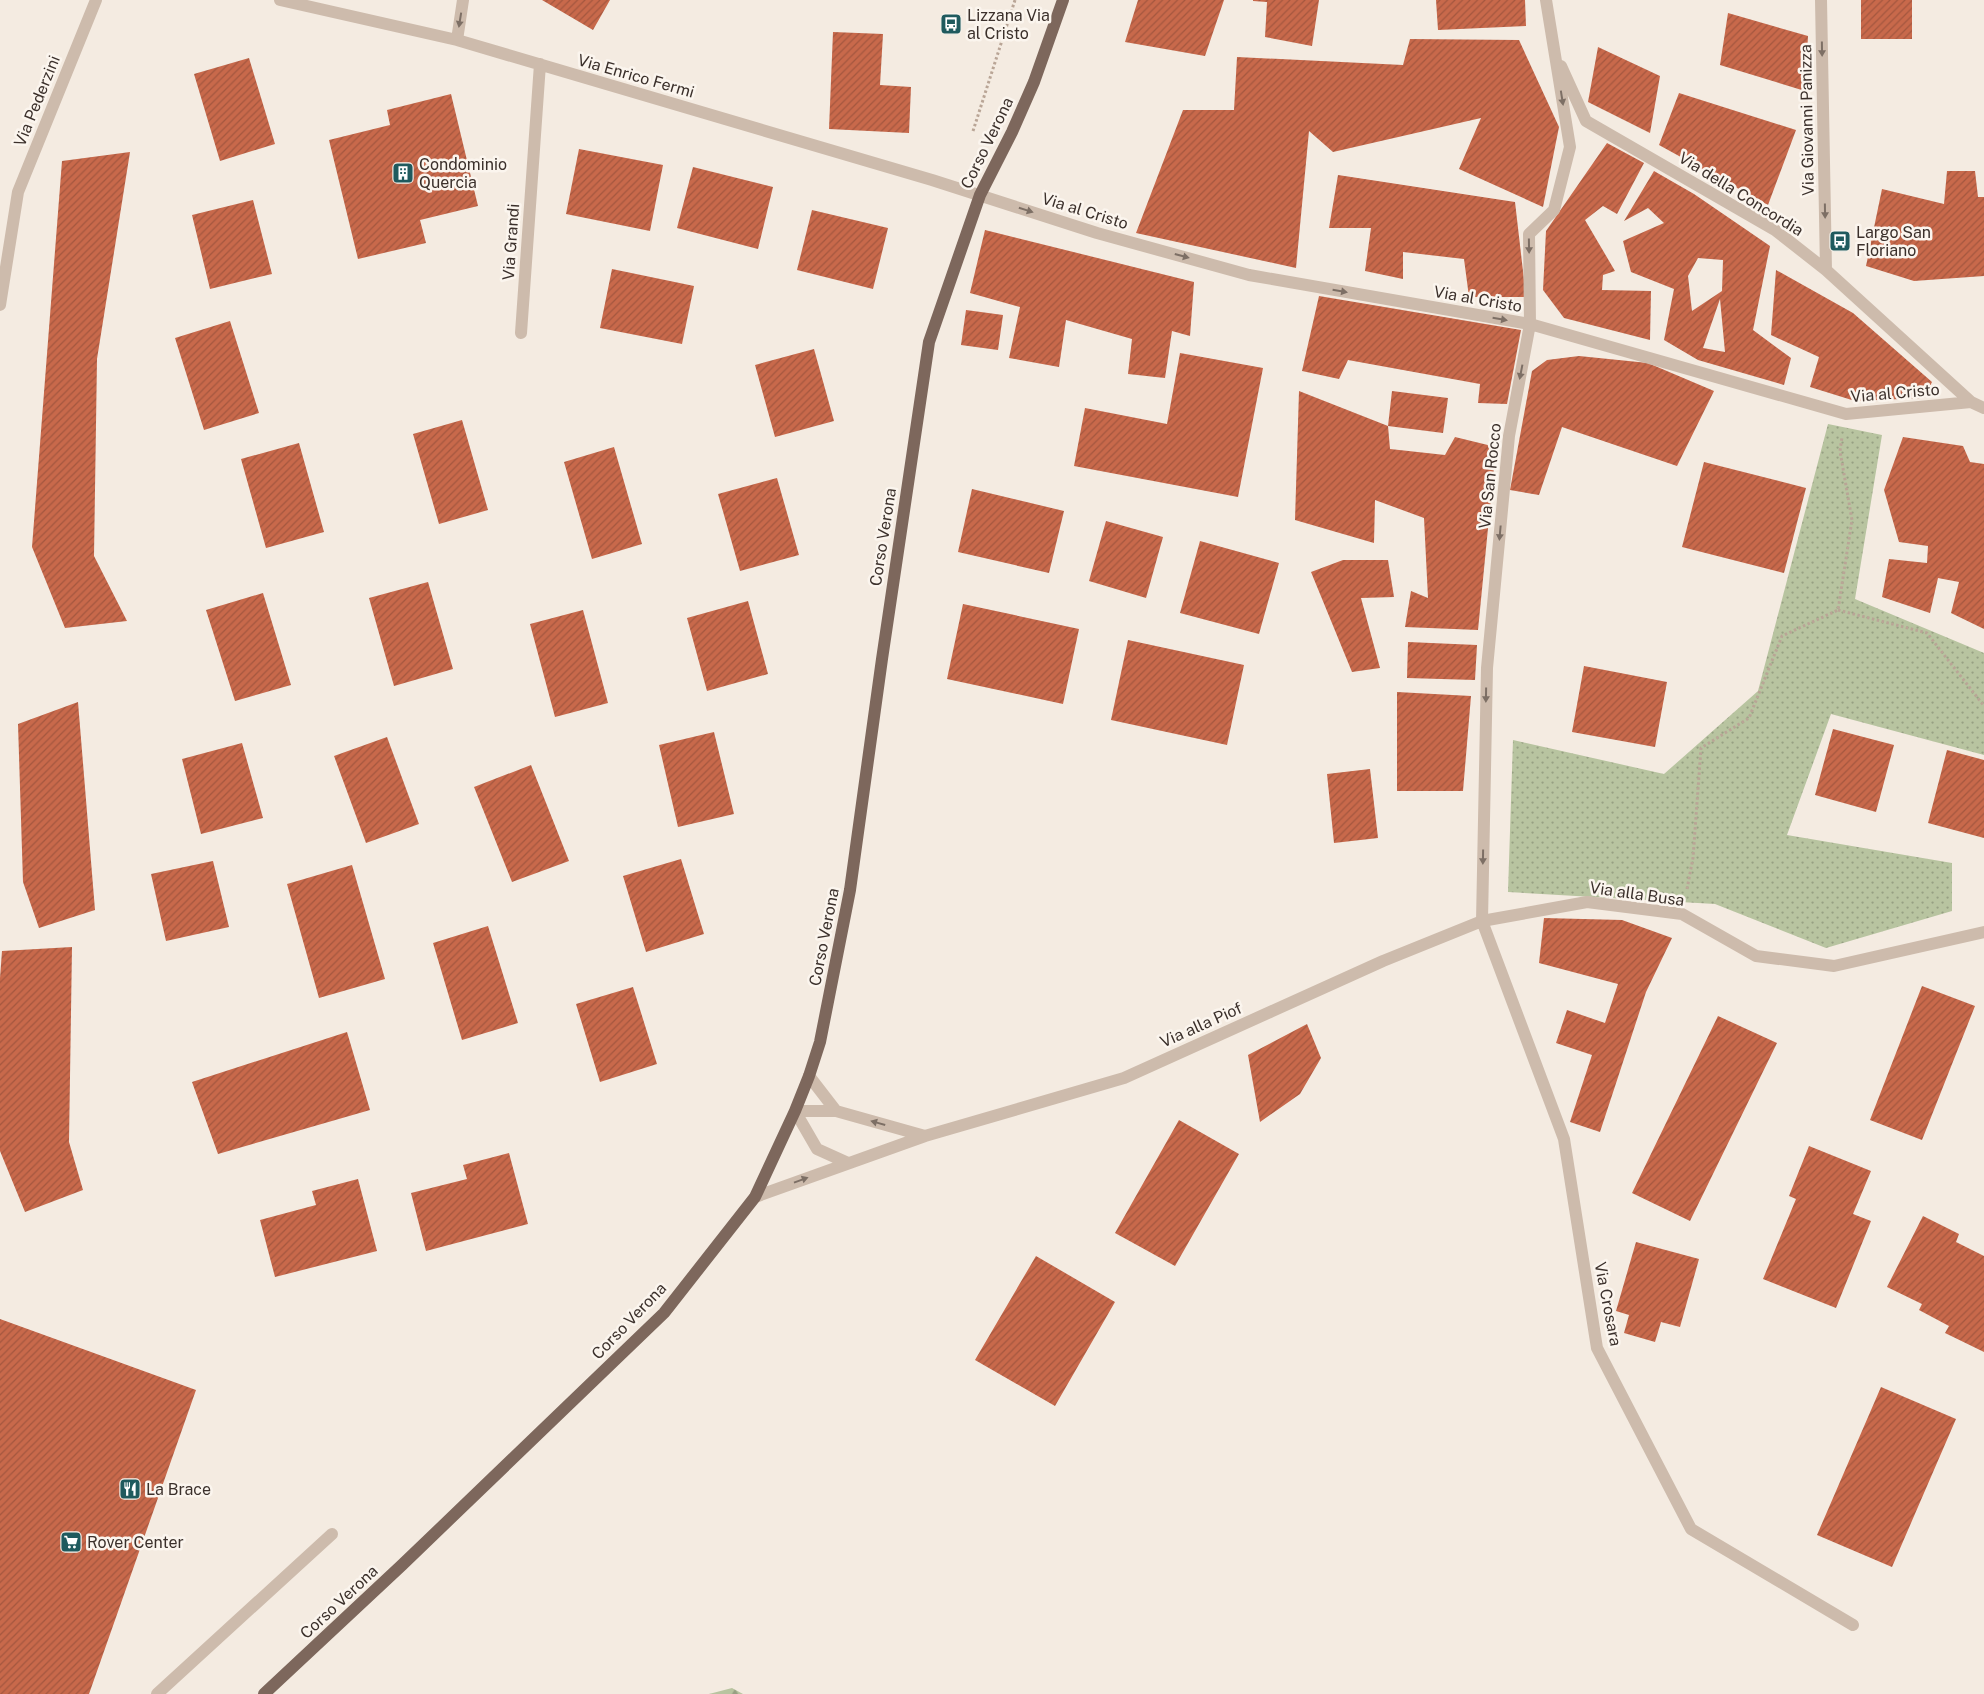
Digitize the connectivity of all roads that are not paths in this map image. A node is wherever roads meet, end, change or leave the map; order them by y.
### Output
1 (96, 0) edge
2 (280, 0) edge
3 (463, 0) edge
4 (1063, 0) edge
5 (1546, 0) edge
6 (1821, 0) edge
7 (457, 40) junction
8 (1554, 50) junction
9 (540, 64) junction
10 (980, 195) junction
11 (1826, 270) junction
12 (0, 305) edge
13 (1530, 324) junction
14 (521, 333) dead end
15 (1971, 402) junction
16 (1984, 408) edge
17 (1482, 921) junction
18 (1984, 932) edge
19 (809, 1076) junction
20 (795, 1111) junction
21 (836, 1111) junction
22 (924, 1136) junction
23 (848, 1164) junction
24 (756, 1197) junction
25 (332, 1534) dead end
26 (1854, 1625) dead end
27 (156, 1694) edge
28 (264, 1694) edge

1 - 12 street, Via Pederzini
2 - 7 street, Via Enrico Fermi
3 -> 7 street
4 - 10 main road, Corso Verona
5 - 8 street
6 -> 11 street, Via Giovanni Panizza
7 - 9 street, Via Enrico Fermi
8 - 11 street, Via della Concordia
8 -> 13 street, Via San Rocco
9 - 10 street, Via Enrico Fermi
9 - 14 street, Via Grandi
10 -> 13 street, Via al Cristo
10 - 19 main road, Corso Verona
11 - 15 street, Via della Concordia
13 - 15 street, Via al Cristo
13 -> 17 street, Via San Rocco
15 - 16 street
17 - 18 street, Via alla Busa
17 - 22 street, Via alla Piof
17 - 26 street, Via Crosara
19 - 20 main road, Corso Verona
19 - 21 street
20 - 21 street
20 - 23 street
20 - 24 main road, Corso Verona
22 -> 21 street
22 - 23 street, Via alla Piof
24 -> 23 street, Via alla Piof
24 - 28 main road, Corso Verona
25 - 27 street

